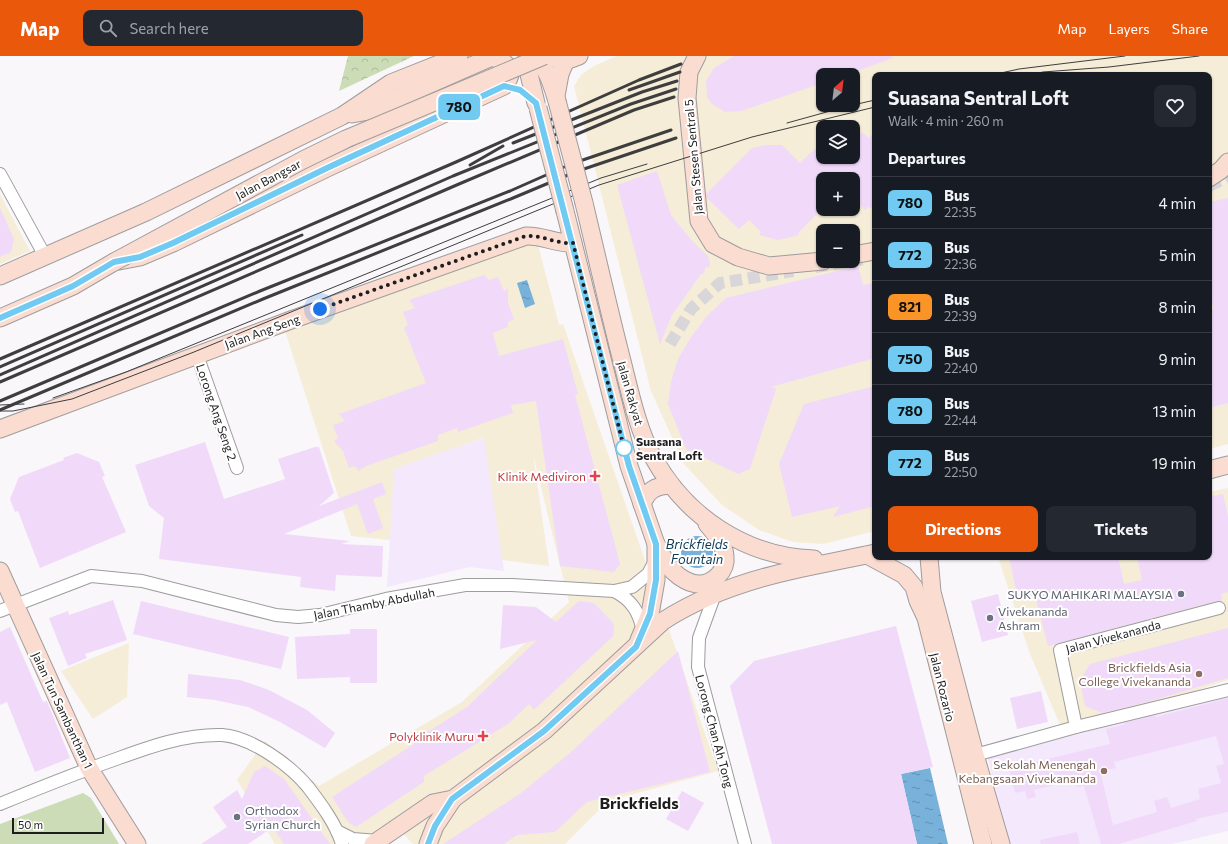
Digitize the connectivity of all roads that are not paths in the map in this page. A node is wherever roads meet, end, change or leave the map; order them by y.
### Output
1 (459, 56) edge
2 (492, 56) edge
3 (527, 56) edge
4 (532, 56) edge
5 (544, 56) edge
6 (697, 56) edge
7 (565, 58) edge
8 (504, 86) junction
9 (557, 99) junction
10 (537, 106) junction
11 (342, 116) junction
12 (1228, 162) edge
13 (0, 174) edge
14 (1212, 176) edge
15 (573, 243) junction
16 (872, 252) edge
17 (860, 254) tunnel mouth
18 (45, 256) junction
19 (114, 262) junction
20 (816, 262) tunnel mouth
21 (0, 276) edge
22 (0, 318) edge
23 (197, 355) junction
24 (0, 429) edge
25 (1228, 465) edge
26 (237, 468) dead end
27 (1212, 469) edge
28 (670, 484) junction
29 (642, 504) junction
30 (700, 516) junction
31 (656, 552) junction
32 (871, 554) edge
33 (848, 560) junction
34 (880, 560) edge
35 (929, 560) edge
36 (0, 571) edge
37 (614, 591) junction
38 (715, 594) junction
39 (7, 608) edge
40 (1219, 608) dead end
41 (643, 631) junction
42 (636, 647) junction
43 (1228, 690) edge
44 (1076, 727) junction
45 (968, 757) junction
46 (89, 768) junction
47 (452, 799) junction
48 (0, 804) edge
49 (338, 831) junction
50 (375, 842) edge
51 (137, 844) edge
52 (342, 844) edge
53 (428, 844) edge
54 (745, 844) edge
55 (983, 844) edge
56 (1000, 844) edge

1 - 11 main road, Jalan Bangsar
2 - 8 main road
2 - 11 main road
3 - 10 main road, Jalan Rakyat
4 - 9 main road, Jalan Rakyat
5 - 19 main road, Jalan Bangsar, bridge
6 - 20 main road, Jalan Stesen Sentral 5
7 - 9 main road
8 - 10 main road
8 - 19 main road
9 - 28 main road, Jalan Rakyat, bridge
10 - 15 main road, Jalan Rakyat, bridge
11 - 18 main road, Jalan Bangsar
12 - 14 main road
13 - 18 street
15 - 23 main road, Jalan Ang Seng
15 - 29 main road, Jalan Rakyat
16 - 17 main road
18 - 21 main road, Jalan Bangsar
19 - 22 main road, Jalan Bangsar
23 - 24 main road, Jalan Ang Seng
23 - 26 street, Lorong Ang Seng 2
25 - 27 main road
28 - 29 main road
28 - 30 main road, Jalan Rakyat
29 - 31 main road, Jalan Rakyat
30 - 31 main road
30 - 33 main road, Jalan Rakyat
31 - 37 street, Jalan Thamby Abdullah
31 - 41 main road, Jalan Rakyat
32 - 33 main road
33 - 38 main road
34 - 45 main road, Jalan Rozario
35 - 45 main road, Jalan Rozario
36 - 39 main road, Jalan Tun Sambanthan 1
37 - 39 street, Jalan Thamby Abdullah
37 - 41 street
38 - 42 main road
38 - 54 street, Lorong Chan Ah Tong
39 - 46 main road, Jalan Tun Sambanthan 1
40 - 44 street, Jalan Vivekananda
41 - 42 main road, Jalan Rakyat
42 - 47 main road
43 - 44 street
44 - 45 street
45 - 55 main road, Jalan Rozario
45 - 56 main road, Jalan Rozario
46 - 48 street
46 - 49 street
46 - 51 main road, Jalan Tun Sambanthan 1
47 - 50 main road
47 - 53 main road
49 - 50 street
49 - 52 street

